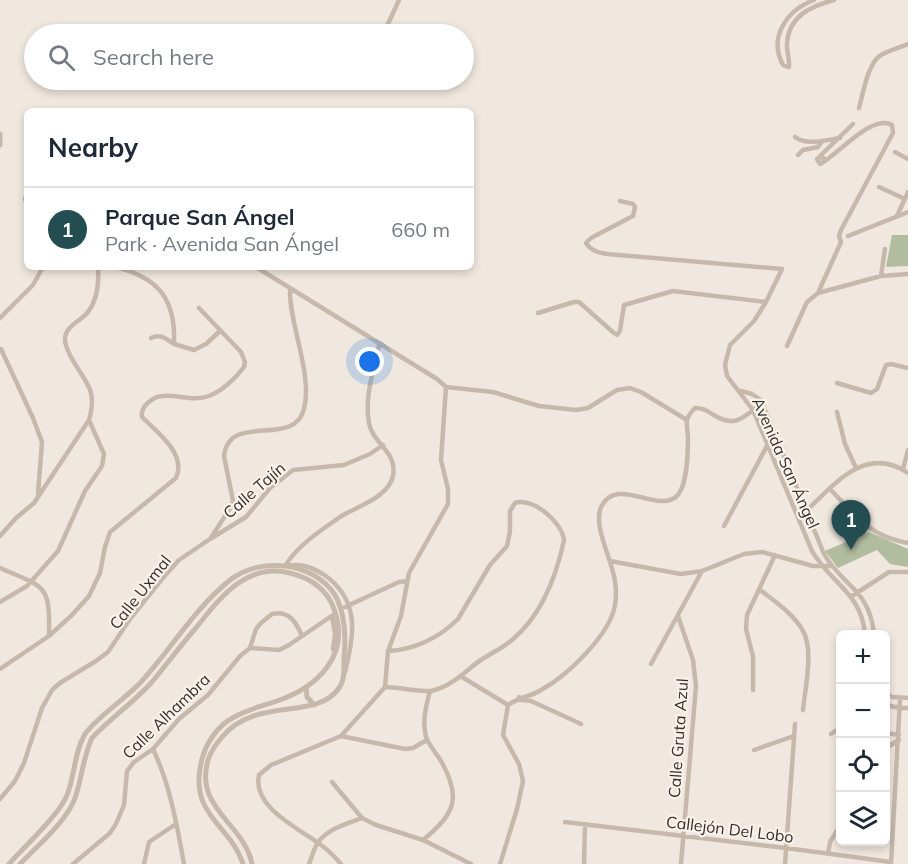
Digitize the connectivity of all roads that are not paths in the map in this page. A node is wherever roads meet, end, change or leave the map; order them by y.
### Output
1 (399, 0) edge
2 (813, 0) edge
3 (834, 0) edge
4 (388, 24) edge
5 (908, 44) edge
6 (859, 108) dead end
7 (853, 124) dead end
8 (0, 134) edge
9 (795, 137) dead end
10 (840, 138) junction
11 (822, 141) junction
12 (0, 145) edge
13 (895, 152) dead end
14 (798, 155) dead end
15 (908, 159) edge
16 (879, 187) dead end
17 (908, 192) edge
18 (905, 199) junction
19 (621, 201) dead end
20 (908, 212) edge
21 (897, 216) junction
22 (848, 236) dead end
23 (885, 249) dead end
24 (41, 270) edge
25 (98, 270) edge
26 (126, 270) edge
27 (261, 270) edge
28 (908, 274) edge
29 (881, 276) junction
30 (290, 289) junction
31 (818, 293) junction
32 (766, 302) junction
33 (199, 308) dead end
34 (538, 313) dead end
35 (0, 318) edge
36 (220, 331) junction
37 (151, 338) dead end
38 (174, 344) junction
39 (379, 345) junction
40 (787, 346) dead end
41 (1, 349) edge
42 (908, 368) edge
43 (837, 383) dead end
44 (446, 387) junction
45 (740, 391) junction
46 (762, 403) junction
47 (753, 410) junction
48 (837, 412) dead end
49 (88, 420) junction
50 (687, 420) junction
51 (383, 446) junction
52 (766, 446) junction
53 (908, 450) edge
54 (856, 468) junction
55 (903, 470) junction
56 (908, 473) edge
57 (830, 489) junction
58 (38, 495) junction
59 (806, 512) junction
60 (724, 526) dead end
61 (0, 536) edge
62 (210, 539) junction
63 (908, 543) edge
64 (776, 555) junction
65 (610, 561) junction
66 (286, 566) junction
67 (821, 566) junction
68 (832, 566) junction
69 (0, 568) edge
70 (702, 571) junction
71 (908, 572) edge
72 (407, 581) junction
73 (31, 582) junction
74 (759, 589) junction
75 (858, 591) junction
76 (852, 596) junction
77 (0, 602) edge
78 (347, 605) junction
79 (678, 616) junction
80 (188, 622) junction
81 (183, 629) junction
82 (195, 629) junction
83 (864, 630) edge
84 (873, 630) edge
85 (49, 636) junction
86 (189, 636) junction
87 (302, 636) junction
88 (250, 648) junction
89 (388, 651) junction
90 (651, 664) dead end
91 (0, 669) edge
92 (324, 670) junction
93 (462, 677) junction
94 (342, 681) junction
95 (306, 687) junction
96 (385, 687) junction
97 (753, 690) dead end
98 (430, 691) junction
99 (890, 695) edge
100 (519, 697) junction
101 (908, 698) edge
102 (900, 699) junction
103 (314, 705) junction
104 (508, 705) junction
105 (890, 706) edge
106 (900, 708) junction
107 (908, 708) edge
108 (803, 710) dead end
109 (580, 724) dead end
110 (795, 724) dead end
111 (836, 731) edge
112 (831, 734) dead end
113 (890, 735) edge
114 (341, 736) junction
115 (794, 736) junction
116 (899, 738) junction
117 (427, 740) junction
118 (890, 744) edge
119 (153, 748) junction
120 (754, 750) dead end
121 (332, 782) dead end
122 (0, 799) edge
123 (362, 818) junction
124 (565, 822) dead end
125 (176, 824) junction
126 (585, 824) junction
127 (836, 832) edge
128 (682, 836) junction
129 (423, 840) junction
130 (318, 842) junction
131 (786, 848) junction
132 (828, 854) junction
133 (891, 863) edge
134 (9, 864) edge
135 (20, 864) edge
136 (73, 864) edge
137 (144, 864) edge
138 (184, 864) edge
139 (243, 864) edge
140 (252, 864) edge
141 (309, 864) edge
142 (341, 864) edge
143 (471, 864) edge
144 (500, 864) edge
145 (584, 864) edge
146 (681, 864) edge
147 (785, 864) edge

1 - 4 street
2 - 3 street
5 - 6 street
7 - 10 street
8 - 12 street
9 - 11 street
10 - 11 street
10 - 31 street
11 - 14 street
13 - 15 street
16 - 18 street
17 - 18 street
18 - 21 street
19 - 32 street, Avenida San Ángel
20 - 21 street
21 - 22 street
23 - 29 street
24 - 35 street
25 - 49 street
26 - 38 street
27 - 30 street
28 - 29 street
29 - 31 street
30 - 39 street
30 - 62 street, Calle Uxmal
31 - 40 street
32 - 34 street
32 - 45 street, Avenida San Ángel
33 - 36 street
36 - 38 street
36 - 85 street
37 - 38 street
39 - 44 street
39 - 51 street
41 - 58 street
42 - 43 street
44 - 50 street
44 - 72 street
45 - 46 street, Avenida San Ángel
45 - 47 street, Avenida San Ángel
46 - 47 street
46 - 59 street, Avenida San Ángel
47 - 50 street
47 - 52 street, Avenida San Ángel
48 - 54 street
49 - 58 street
49 - 73 street
50 - 65 street
51 - 62 street, Calle Tajín
51 - 66 street
52 - 60 street
52 - 67 street, Avenida San Ángel
53 - 55 street
54 - 55 street
54 - 57 street
55 - 56 street
57 - 59 street
57 - 63 street
58 - 61 street
59 - 68 street, Avenida San Ángel
62 - 122 street, Calle Uxmal
64 - 67 street
64 - 70 street
64 - 74 street
65 - 70 street
65 - 100 street
66 - 78 street
66 - 80 street
66 - 94 street
67 - 68 street
67 - 76 street, Avenida San Ángel
68 - 75 street, Avenida San Ángel
69 - 73 street
70 - 79 street
71 - 75 street
72 - 78 street
72 - 89 street
73 - 77 street
73 - 85 street
74 - 97 street
74 - 108 street
75 - 76 street
75 - 84 street, Avenida San Ángel
76 - 83 street, Avenida San Ángel
78 - 94 street
79 - 90 street
79 - 128 street, Calle Gruta Azul
80 - 81 street
80 - 82 street
81 - 86 street
81 - 134 street
82 - 86 street
82 - 92 street
85 - 91 street
86 - 135 street
87 - 88 street
87 - 88 street, Calle Alhambra
87 - 92 street
88 - 119 street, Calle Alhambra
89 - 93 street
89 - 96 street
92 - 95 street
93 - 98 street
93 - 104 street
94 - 103 street
95 - 103 street
95 - 139 street
96 - 98 street
96 - 114 street
98 - 117 street
99 - 102 street
100 - 104 street
100 - 109 street
101 - 102 street
102 - 106 street
103 - 140 street
104 - 144 street
105 - 106 street
106 - 107 street
106 - 116 street
110 - 115 street
111 - 112 street
113 - 116 street
114 - 117 street
114 - 130 street
115 - 120 street
115 - 131 street
116 - 118 street
116 - 133 street
117 - 129 street
119 - 125 street
119 - 136 street, Calle Alhambra
121 - 123 street
123 - 129 street
123 - 130 street
124 - 126 street, Callejón Del Lobo
125 - 137 street
125 - 138 street
126 - 128 street, Callejón Del Lobo
126 - 145 street
127 - 132 street
128 - 131 street, Callejón Del Lobo
128 - 146 street, Calle Gruta Azul
129 - 143 street
130 - 141 street
130 - 142 street
131 - 132 street, Callejón Del Lobo
131 - 147 street
132 - 133 street, Callejón Del Lobo

